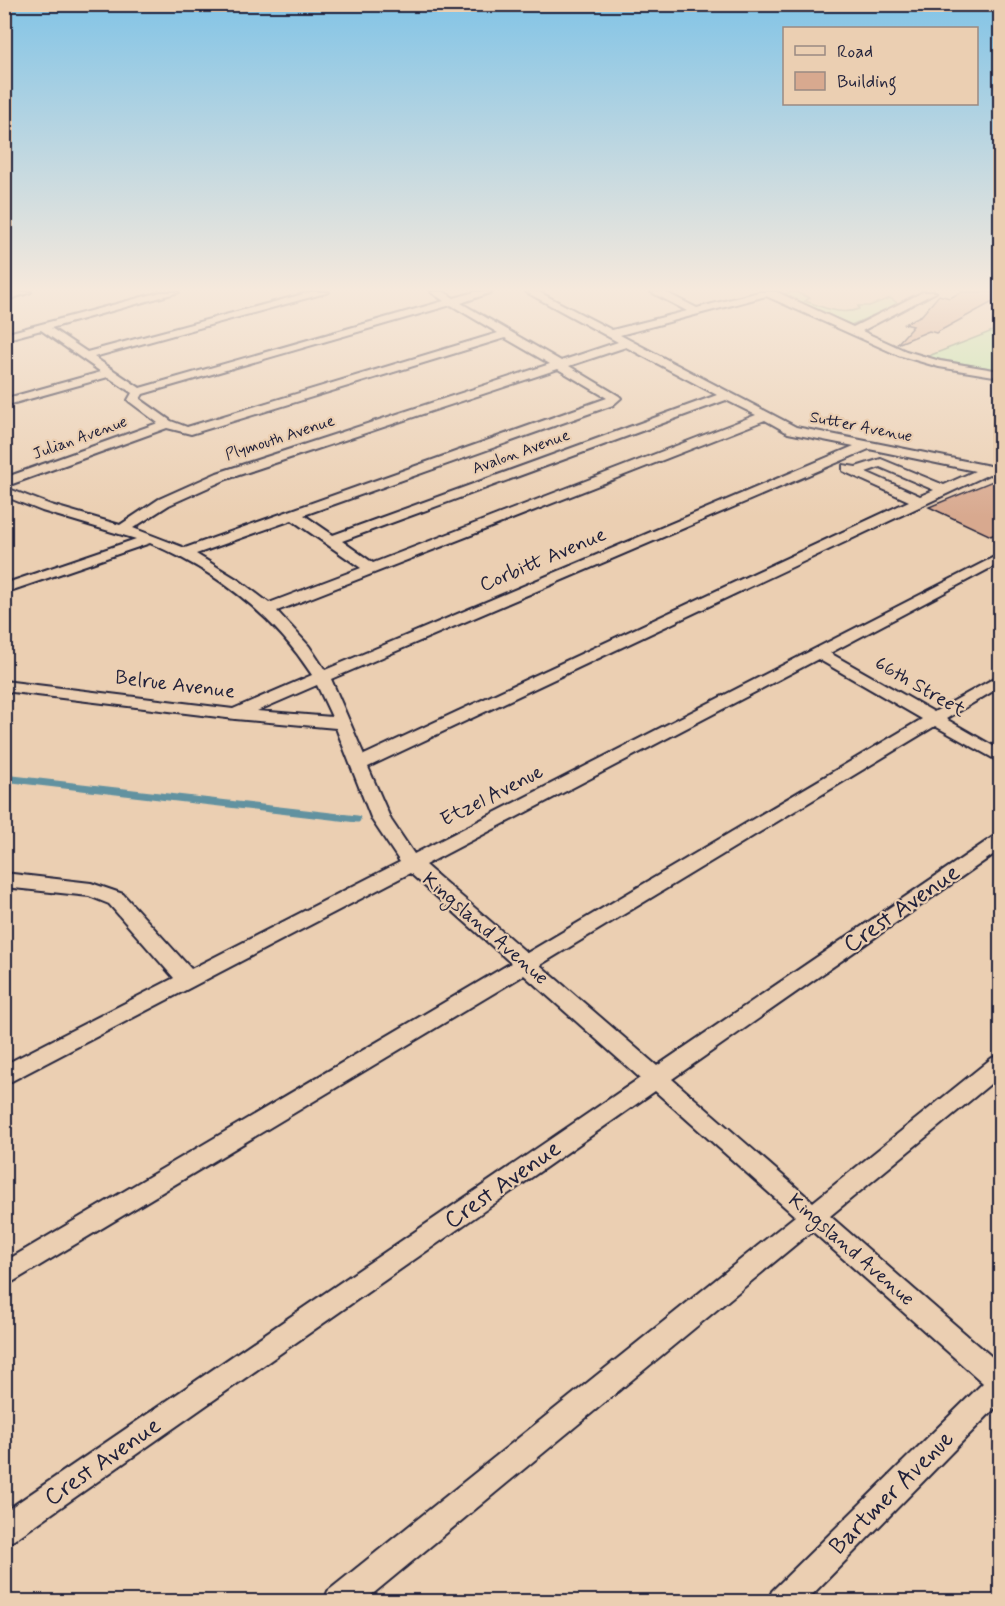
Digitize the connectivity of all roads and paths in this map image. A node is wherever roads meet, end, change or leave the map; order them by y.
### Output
1 (99, 367) edge
2 (225, 367) edge
3 (399, 367) edge
4 (555, 367) edge
5 (564, 367) edge
6 (671, 367) edge
7 (957, 367) edge
8 (108, 373) junction
9 (1000, 374) edge
10 (138, 392) junction
11 (725, 396) junction
12 (4, 403) edge
13 (765, 416) junction
14 (167, 424) junction
15 (868, 445) junction
16 (833, 460) junction
17 (855, 471) junction
18 (994, 471) edge
19 (4, 483) edge
20 (945, 490) junction
21 (4, 491) edge
22 (919, 501) junction
23 (292, 514) junction
24 (123, 529) junction
25 (149, 539) junction
26 (330, 541) junction
27 (182, 554) junction
28 (1000, 558) edge
29 (372, 569) junction
30 (4, 589) edge
31 (268, 609) junction
32 (819, 652) junction
33 (321, 677) junction
34 (1000, 680) edge
35 (4, 686) edge
36 (235, 714) junction
37 (933, 719) junction
38 (341, 723) junction
39 (1000, 757) edge
40 (359, 764) junction
41 (1000, 841) edge
42 (411, 863) junction
43 (4, 880) edge
44 (524, 963) junction
45 (188, 980) junction
46 (1000, 1064) edge
47 (4, 1076) edge
48 (656, 1079) junction
49 (813, 1216) junction
50 (4, 1276) edge
51 (1000, 1383) edge
52 (4, 1530) edge
53 (339, 1602) edge
54 (783, 1602) edge

1 - 8 street
2 - 10 street, Julian Avenue
3 - 14 street
4 - 24 street, Plymouth Avenue
5 - 23 street
6 - 11 street, Sutter Avenue
7 - 9 street
8 - 10 street
8 - 12 street
10 - 14 street
11 - 13 street, Sutter Avenue
11 - 26 street, Avalon Avenue
13 - 15 street, Sutter Avenue
13 - 29 street
14 - 19 street, Julian Avenue
15 - 16 street, Corbitt Avenue
15 - 18 street, Sutter Avenue
16 - 17 street
16 - 33 street, Corbitt Avenue
17 - 20 street
17 - 22 street
18 - 20 street
20 - 22 street
21 - 24 street, Kingsland Avenue
22 - 40 street
23 - 26 street
23 - 27 street
24 - 25 street, Kingsland Avenue
25 - 27 street, Kingsland Avenue
25 - 30 street
26 - 29 street
27 - 31 street, Kingsland Avenue
28 - 32 street, Etzel Avenue
29 - 31 street
31 - 33 street, Kingsland Avenue
32 - 37 street, 66th Street
32 - 42 street, Etzel Avenue
33 - 36 street, Corbitt Avenue
33 - 38 street, Kingsland Avenue
34 - 37 street
35 - 36 street, Belrue Avenue
36 - 38 street, Belrue Avenue
37 - 39 street, 66th Street
37 - 44 street
38 - 40 street, Kingsland Avenue
40 - 42 street, Kingsland Avenue
41 - 48 street, Crest Avenue
42 - 44 street, Kingsland Avenue
42 - 45 street, Etzel Avenue
43 - 45 street
44 - 48 street, Kingsland Avenue
44 - 50 street
45 - 47 street, Etzel Avenue
46 - 49 street
48 - 49 street, Kingsland Avenue
48 - 52 street, Crest Avenue
49 - 51 street, Kingsland Avenue
49 - 53 street
51 - 54 street, Bartmer Avenue

